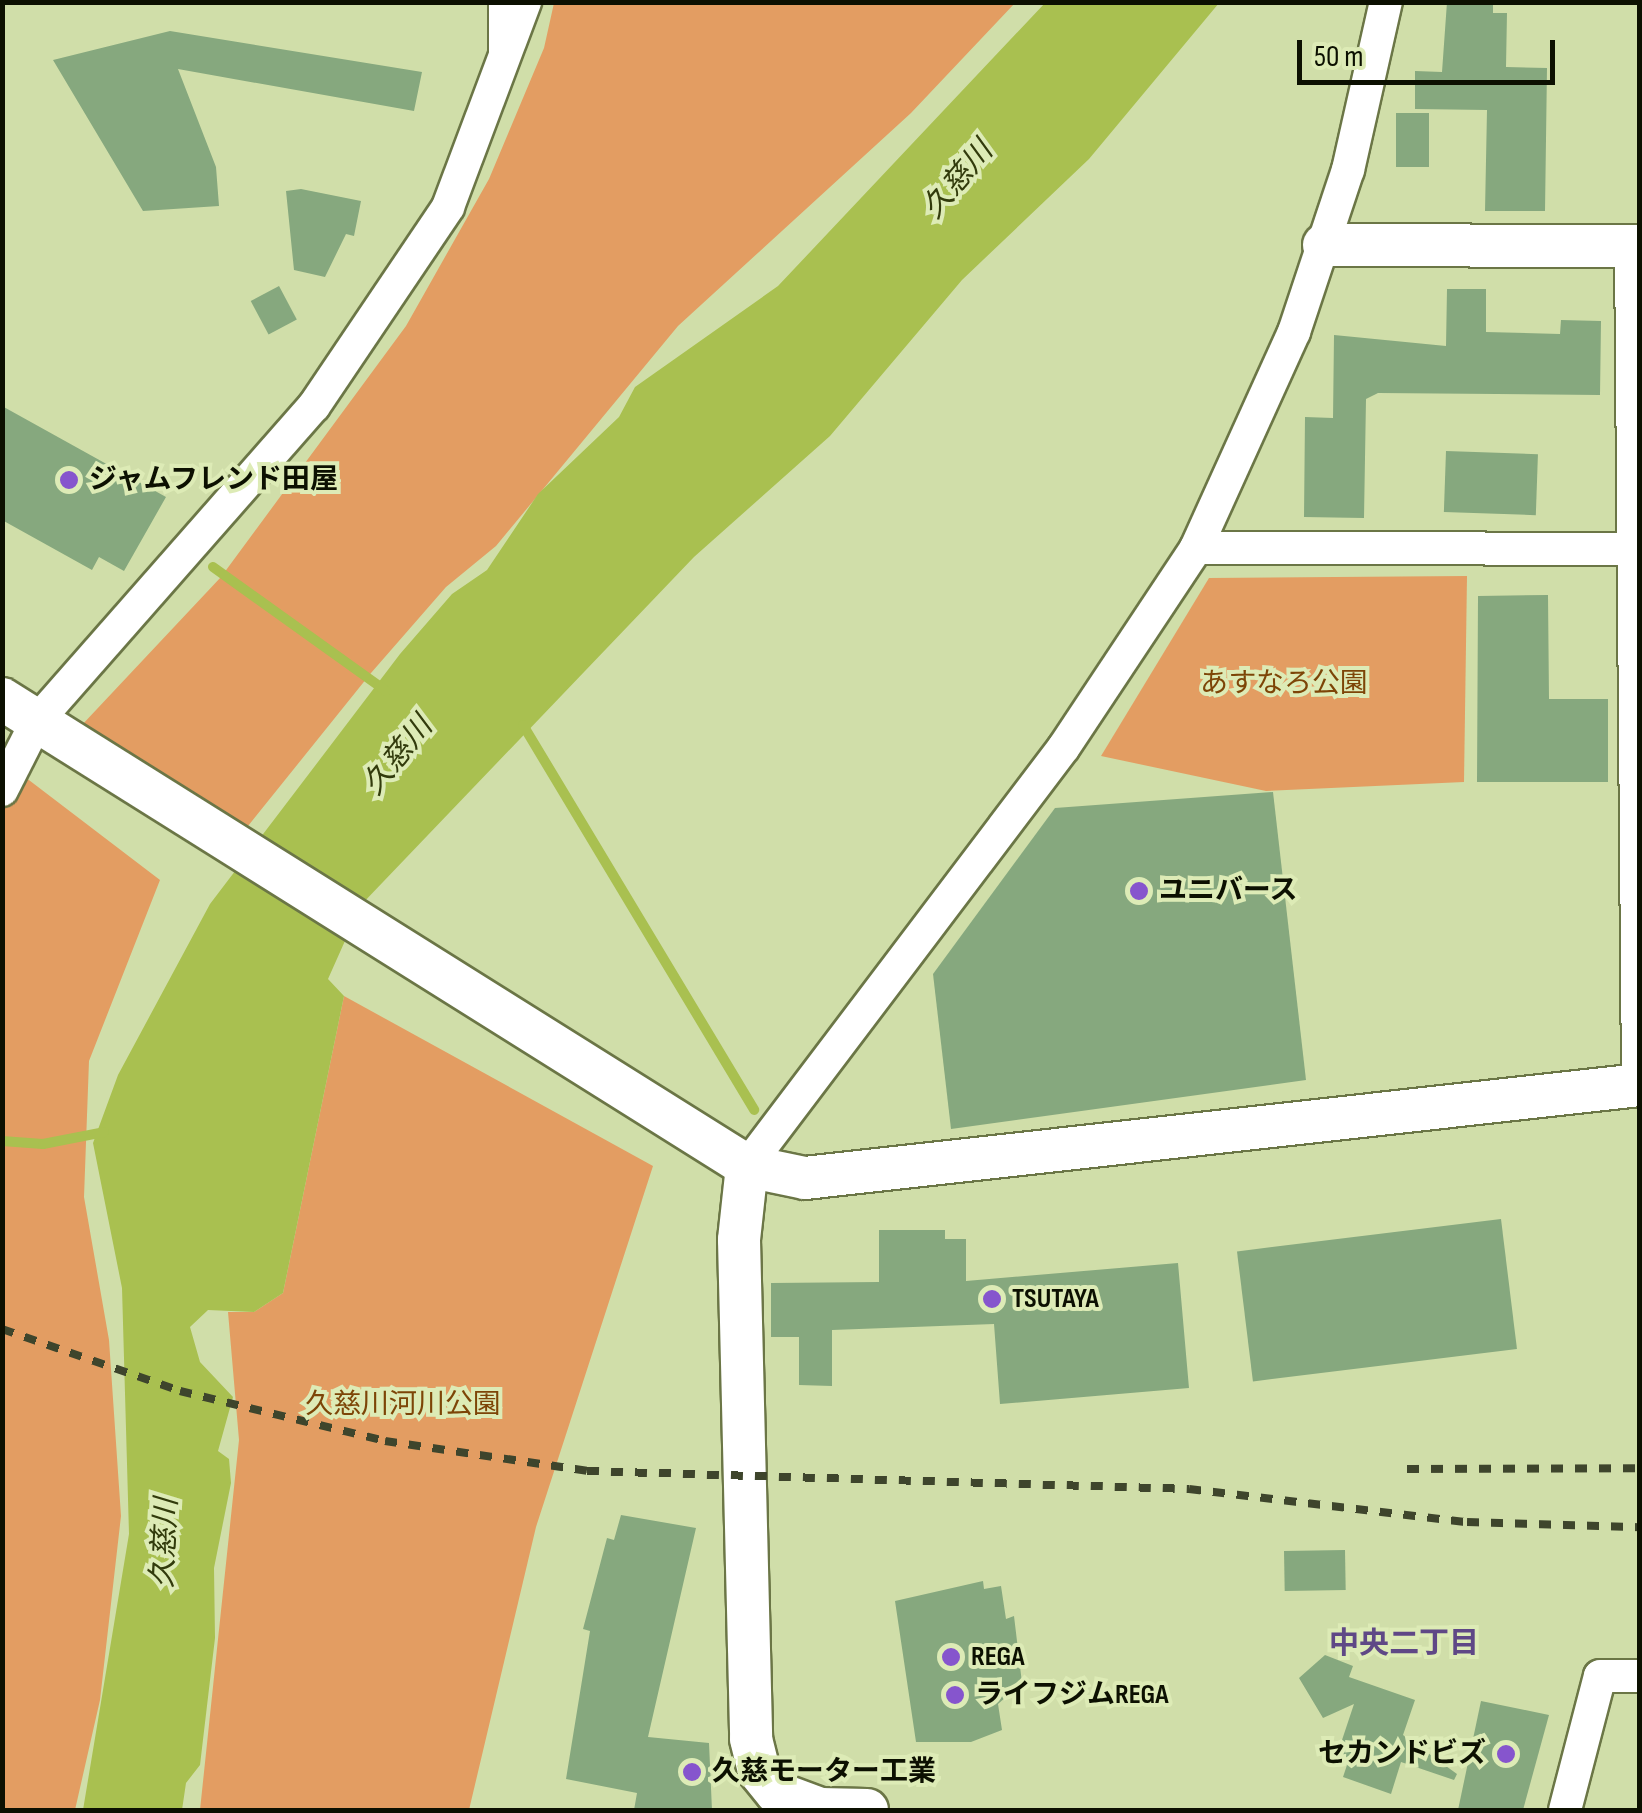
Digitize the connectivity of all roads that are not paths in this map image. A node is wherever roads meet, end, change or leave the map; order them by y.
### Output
1 (501, 2) edge
2 (525, 2) edge
3 (1386, 2) edge
4 (501, 67) junction
5 (1324, 245) junction
6 (1635, 246) edge
7 (1196, 548) junction
8 (1636, 549) junction
9 (20, 710) edge
10 (2, 790) edge
11 (1638, 1085) edge
12 (733, 1157) junction
13 (1640, 1676) edge
14 (817, 1810) edge
15 (866, 1810) edge
16 (1565, 1810) edge

1 - 4 street
2 - 4 street
3 - 5 street
4 - 9 street
5 - 6 street
5 - 7 street
6 - 8 street
7 - 8 street
7 - 12 street
8 - 11 street
9 - 10 street
9 - 12 street
11 - 12 street
12 - 14 street
13 - 16 street
14 - 15 street

